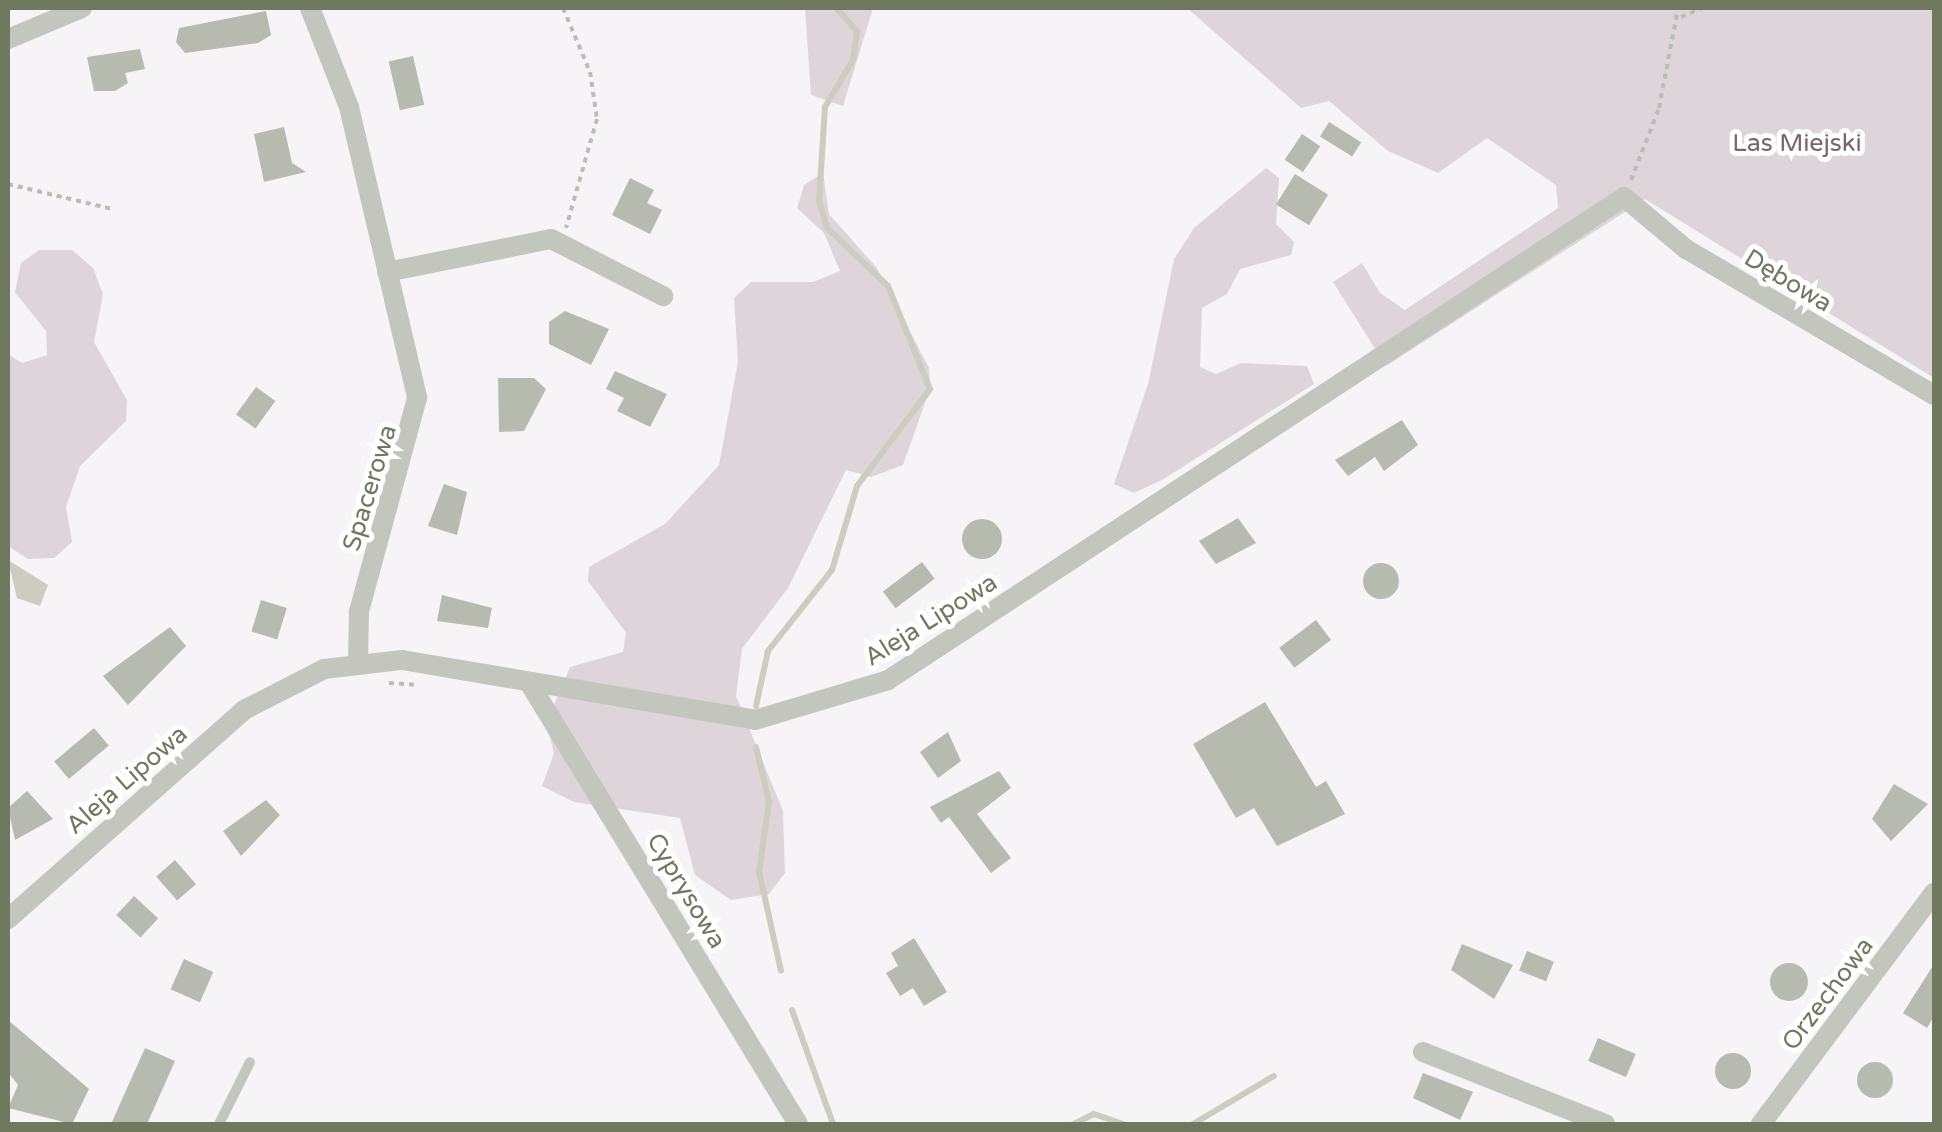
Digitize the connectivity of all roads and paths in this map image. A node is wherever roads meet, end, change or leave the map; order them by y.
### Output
1 (82, 8) edge
2 (310, 8) edge
3 (563, 8) edge
4 (1678, 8) edge
5 (1702, 8) edge
6 (1680, 17) junction
7 (8, 40) edge
8 (8, 184) edge
9 (1624, 197) junction
10 (112, 209) dead end
11 (562, 242) junction
12 (387, 272) junction
13 (662, 296) dead end
14 (1934, 395) edge
15 (358, 661) junction
16 (378, 683) dead end
17 (530, 684) junction
18 (435, 687) dead end
19 (1934, 893) edge
20 (8, 919) edge
21 (1423, 1052) dead end
22 (250, 1062) dead end
23 (219, 1124) edge
24 (798, 1124) edge
25 (1604, 1124) edge
26 (1761, 1124) edge

1 - 7 street
2 - 12 street, Spacerowa
3 - 11 path
4 - 6 path
5 - 6 path
6 - 9 path
8 - 10 path
9 - 14 street, Dębowa
9 - 17 street, Aleja Lipowa
11 - 12 street
11 - 13 street
12 - 15 street, Spacerowa
15 - 17 street, Aleja Lipowa
15 - 20 street, Aleja Lipowa
16 - 18 path
17 - 24 street, Cyprysowa
19 - 26 street, Orzechowa
21 - 25 street
22 - 23 lane

